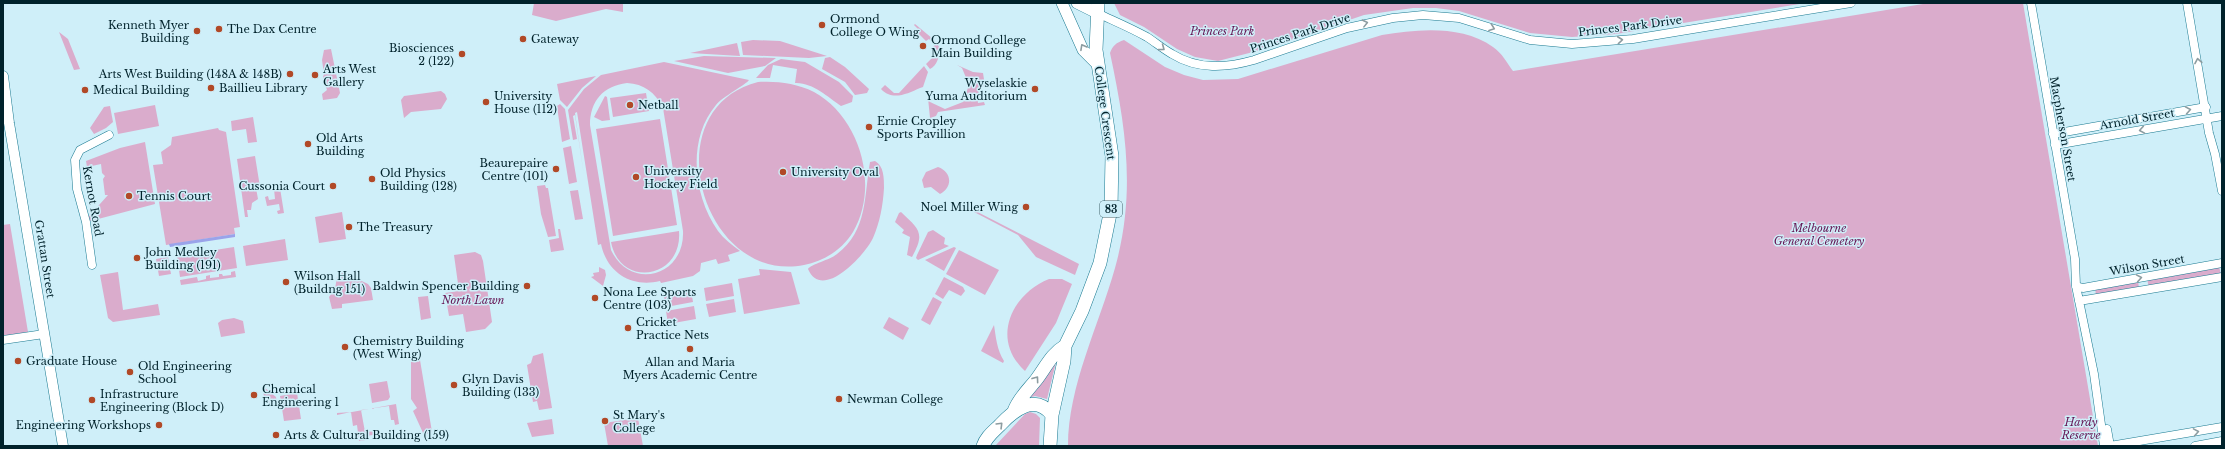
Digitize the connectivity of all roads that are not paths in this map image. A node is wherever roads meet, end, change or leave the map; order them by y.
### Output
1 (1062, 3) edge
2 (1077, 3) edge
3 (1851, 3) edge
4 (2031, 3) edge
5 (2187, 3) edge
6 (1098, 8) edge
7 (1098, 65) junction
8 (3, 76) edge
9 (4, 95) edge
10 (2206, 107) junction
11 (2222, 116) edge
12 (2208, 118) junction
13 (2053, 134) junction
14 (109, 135) dead end
15 (2055, 145) junction
16 (2222, 191) edge
17 (2222, 263) edge
18 (92, 265) dead end
19 (2222, 276) edge
20 (2080, 287) junction
21 (2082, 300) junction
22 (44, 334) junction
23 (3, 340) edge
24 (1065, 346) junction
25 (1014, 411) junction
26 (2101, 412) junction
27 (1052, 414) junction
28 (2222, 428) edge
29 (2222, 441) edge
30 (984, 442) edge
31 (63, 446) edge
32 (974, 446) edge
33 (1050, 446) edge
34 (2104, 446) edge
35 (2110, 446) edge
36 (2194, 446) edge

7 -> 1 main road
2 - 6 main road
6 -> 3 street, Princes Park Drive
4 - 13 street, Macpherson Street
10 -> 5 street
6 - 7 highway, College Crescent / 83
7 - 24 highway, College Crescent / 83
8 - 9 street, Grattan Street
9 - 22 street, Grattan Street
10 - 12 street
13 -> 10 street, Arnold Street
11 - 12 street, Arnold Street
12 -> 15 street, Arnold Street
12 - 16 street
13 - 15 street, Macpherson Street
14 - 18 street, Kernot Road
15 - 20 street, Macpherson Street
20 -> 17 street, Wilson Street
19 - 21 street
20 - 21 street, Macpherson Street
21 - 26 street, Macpherson Street
22 - 23 street
22 - 31 street, Grattan Street
25 -> 24 highway, College Crescent / 83
24 - 27 highway, College Crescent / 83
25 - 27 highway, 83
30 -> 25 highway, 83
26 - 34 street, Macpherson Street
26 - 35 street, Macpherson Street
27 - 33 highway, 83
35 -> 28 street
29 - 36 street
30 - 32 main road

